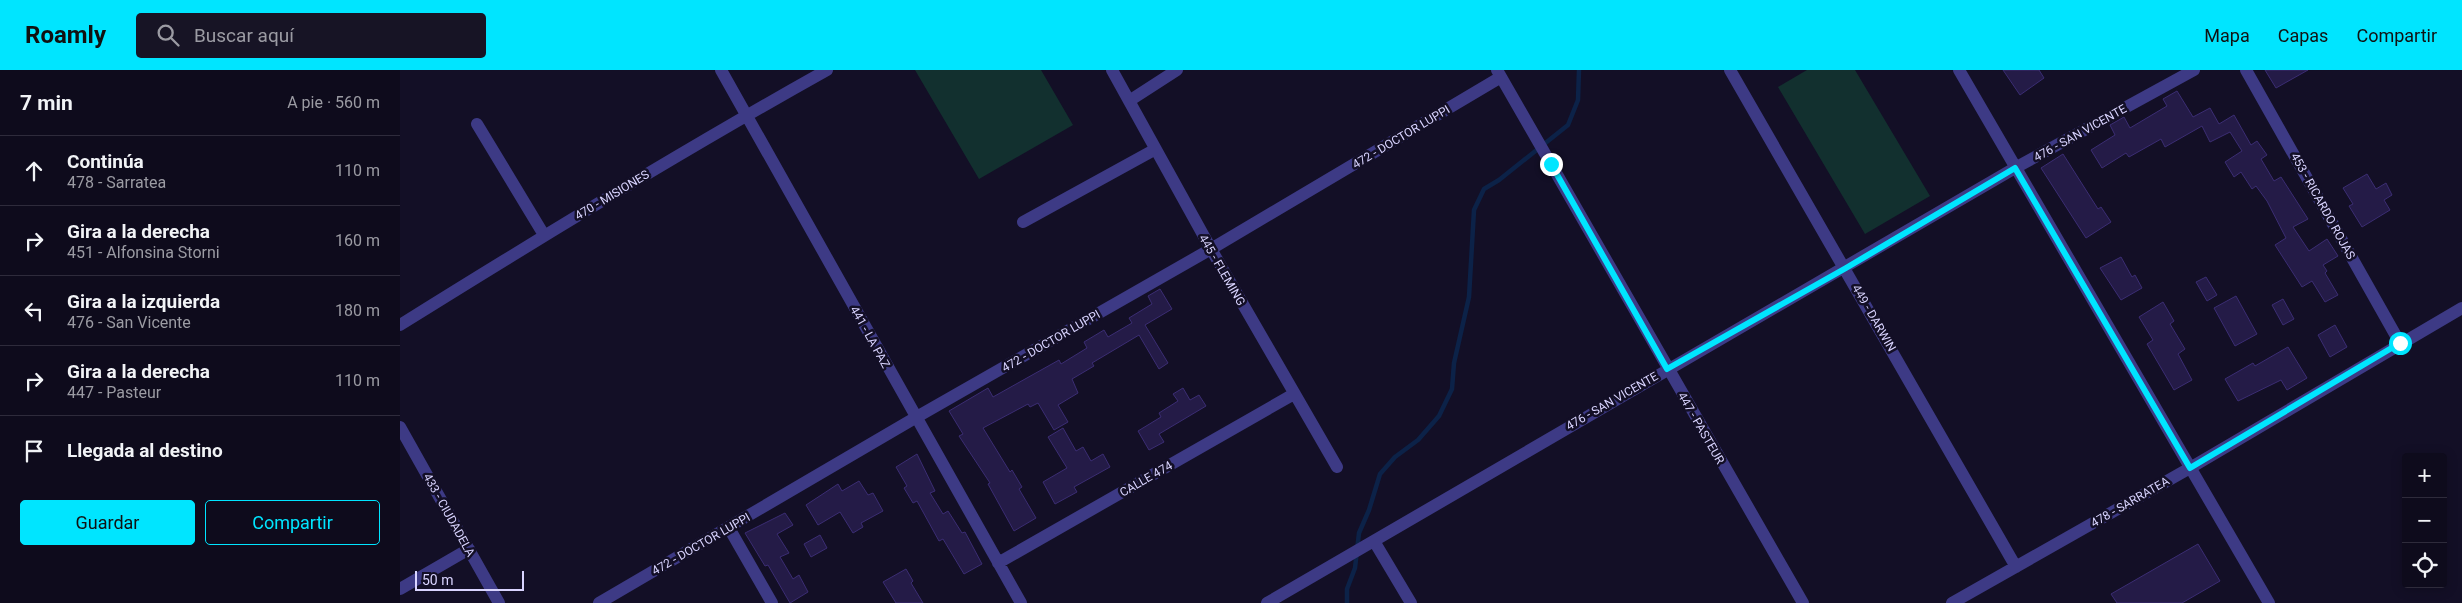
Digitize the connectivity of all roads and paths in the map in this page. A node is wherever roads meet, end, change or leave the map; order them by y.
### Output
1 (721, 70) edge
2 (827, 70) edge
3 (1112, 70) edge
4 (1177, 70) edge
5 (1730, 70) edge
6 (1959, 70) edge
7 (2194, 70) edge
8 (2246, 70) edge
9 (1499, 74) edge
10 (1129, 101) junction
11 (747, 114) junction
12 (477, 124) dead end
13 (1154, 150) junction
14 (2015, 168) junction
15 (1023, 222) dead end
16 (544, 235) junction
17 (1210, 249) junction
18 (1846, 268) junction
19 (2462, 308) edge
20 (400, 325) edge
21 (2400, 343) junction
22 (1667, 369) junction
23 (1294, 394) junction
24 (915, 418) junction
25 (400, 427) edge
26 (1337, 467) dead end
27 (2190, 468) junction
28 (729, 528) junction
29 (1372, 542) junction
30 (469, 549) junction
31 (998, 564) junction
32 (2016, 567) junction
33 (400, 589) edge
34 (499, 603) edge
35 (599, 603) edge
36 (772, 603) edge
37 (1021, 603) edge
38 (1267, 603) edge
39 (1410, 603) edge
40 (1803, 603) edge
41 (1952, 603) edge
42 (2269, 603) edge

1 - 11 street, 441 - LA PAZ
2 - 11 street, 470 - MISIONES
3 - 10 street, 445 - FLEMING
4 - 10 street
5 - 18 street, 449 - DARWIN
6 - 14 street
7 - 14 street, 476 - SAN VICENTE
8 - 21 street, 453 - RICARDO ROJAS
9 - 17 street, 472 - DOCTOR LUPPI
9 - 22 street, 447 - PASTEUR
10 - 13 street, 445 - FLEMING
11 - 16 street, 470 - MISIONES
11 - 24 street, 441 - LA PAZ
12 - 16 street
13 - 15 street
13 - 17 street, 445 - FLEMING
14 - 18 street, 476 - SAN VICENTE
14 - 27 street
16 - 20 street, 470 - MISIONES
17 - 23 street, 445 - FLEMING
17 - 24 street, 472 - DOCTOR LUPPI
18 - 22 street, 476 - SAN VICENTE
18 - 32 street, 449 - DARWIN
19 - 21 street, 478 - SARRATEA
21 - 27 street, 478 - SARRATEA
22 - 29 street, 476 - SAN VICENTE
22 - 40 street, 447 - PASTEUR
23 - 26 street, 445 - FLEMING
23 - 31 street, CALLE 474
24 - 28 street, 472 - DOCTOR LUPPI
24 - 31 street, 441 - LA PAZ
25 - 30 street, 433 - CIUDADELA
27 - 32 street, 478 - SARRATEA
27 - 42 street
28 - 35 street, 472 - DOCTOR LUPPI
28 - 36 street
29 - 38 street, 476 - SAN VICENTE
29 - 39 street
30 - 33 street
30 - 34 street, 433 - CIUDADELA
31 - 37 street, 441 - LA PAZ
32 - 41 street, 478 - SARRATEA

